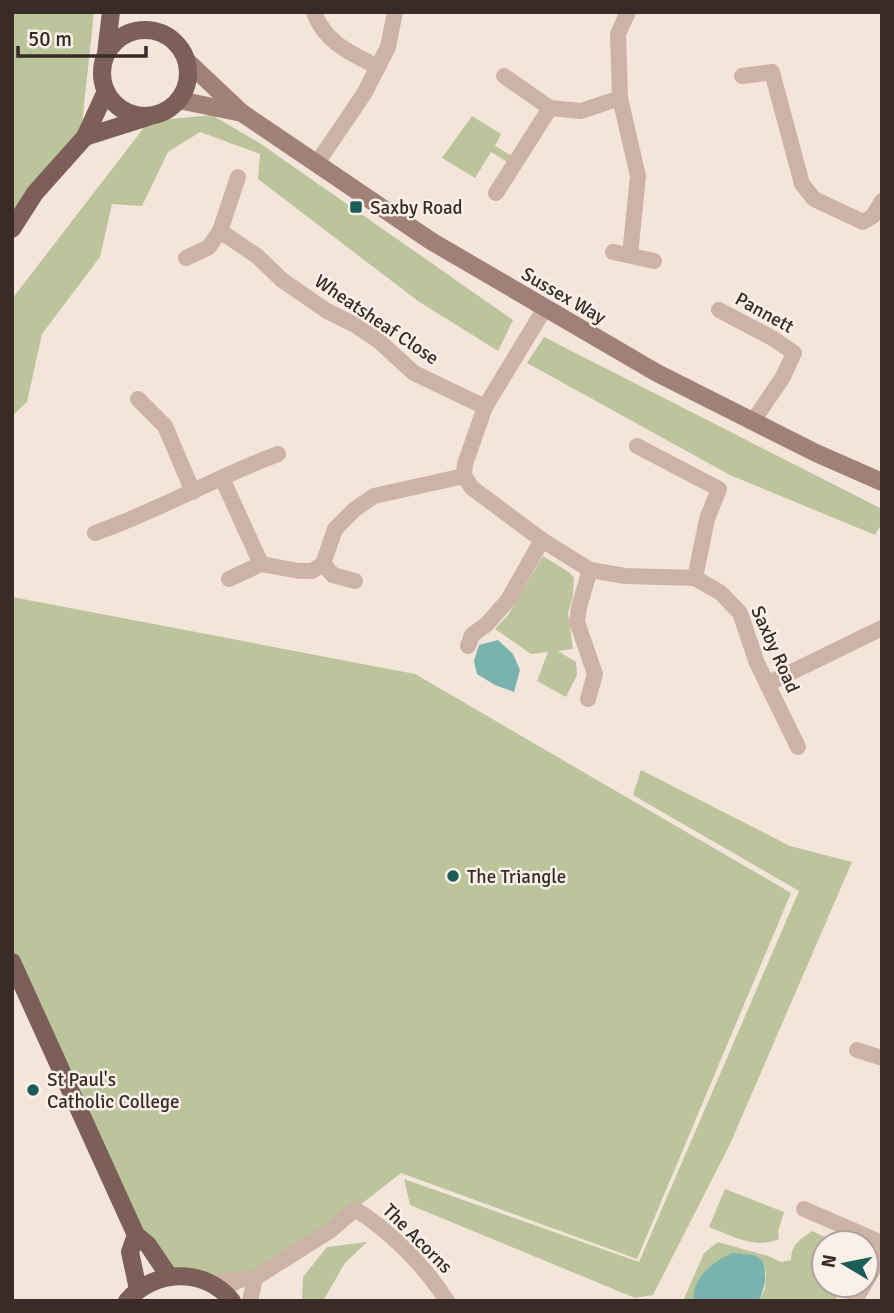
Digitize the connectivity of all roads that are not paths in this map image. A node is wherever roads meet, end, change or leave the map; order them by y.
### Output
1 (111, 12) edge
2 (134, 12) edge
3 (314, 12) edge
4 (395, 12) edge
5 (628, 12) edge
6 (147, 29) junction
7 (106, 53) junction
8 (188, 62) junction
9 (378, 67) junction
10 (504, 76) dead end
11 (742, 76) dead end
12 (106, 91) junction
13 (620, 98) junction
14 (179, 100) junction
15 (550, 108) junction
16 (242, 113) junction
17 (149, 116) junction
18 (85, 137) junction
19 (317, 163) junction
20 (238, 177) dead end
21 (496, 193) dead end
22 (882, 201) edge
23 (12, 229) edge
24 (219, 231) junction
25 (613, 252) dead end
26 (630, 254) junction
27 (186, 258) dead end
28 (654, 261) dead end
29 (545, 308) junction
30 (719, 310) dead end
31 (138, 398) dead end
32 (485, 407) junction
33 (753, 421) junction
34 (637, 446) dead end
35 (278, 454) dead end
36 (464, 476) junction
37 (222, 478) junction
38 (882, 482) edge
39 (193, 492) junction
40 (95, 533) dead end
41 (542, 540) junction
42 (261, 564) junction
43 (323, 564) junction
44 (590, 570) junction
45 (695, 578) junction
46 (229, 579) dead end
47 (355, 581) dead end
48 (882, 628) edge
49 (468, 646) dead end
50 (767, 684) junction
51 (588, 699) dead end
52 (798, 747) dead end
53 (12, 962) edge
54 (857, 1049) dead end
55 (882, 1058) edge
56 (804, 1209) dead end
57 (136, 1235) junction
58 (882, 1243) edge
59 (169, 1276) junction
60 (255, 1278) junction
61 (211, 1283) junction
62 (133, 1295) edge
63 (232, 1301) edge
64 (250, 1301) edge
65 (447, 1301) edge

1 - 7 main road
2 - 6 main road
3 - 9 street
4 - 9 street
5 - 13 street
6 - 7 main road
6 - 8 main road
7 - 12 main road
8 - 14 main road
8 - 16 street, Sussex Way
9 - 19 street
10 - 15 street
11 - 22 street
12 - 17 main road
12 - 18 main road
13 - 15 street
13 - 26 street
14 - 16 street, Sussex Way
14 - 17 main road
15 - 21 street
16 - 19 street, Sussex Way
17 - 18 main road
18 - 23 main road
19 - 29 street, Sussex Way
20 - 24 street
24 - 27 street
24 - 32 street, Wheatsheaf Close
25 - 26 street
26 - 28 street
29 - 32 street
29 - 33 street, Sussex Way
30 - 33 street, Pannett
31 - 39 street
32 - 36 street
33 - 38 street, Sussex Way
34 - 45 street
35 - 37 street
36 - 41 street
36 - 43 street
37 - 39 street
37 - 42 street
39 - 40 street
41 - 44 street
41 - 49 street
42 - 43 street
42 - 46 street
43 - 47 street
44 - 45 street
44 - 51 street
45 - 50 street, Saxby Road
48 - 50 street
50 - 52 street, Saxby Road
53 - 57 main road
54 - 55 street
56 - 58 street
57 - 59 main road
57 - 62 main road
59 - 61 main road
59 - 62 main road
60 - 61 street
60 - 64 street
60 - 65 street, The Acorns
61 - 63 main road

